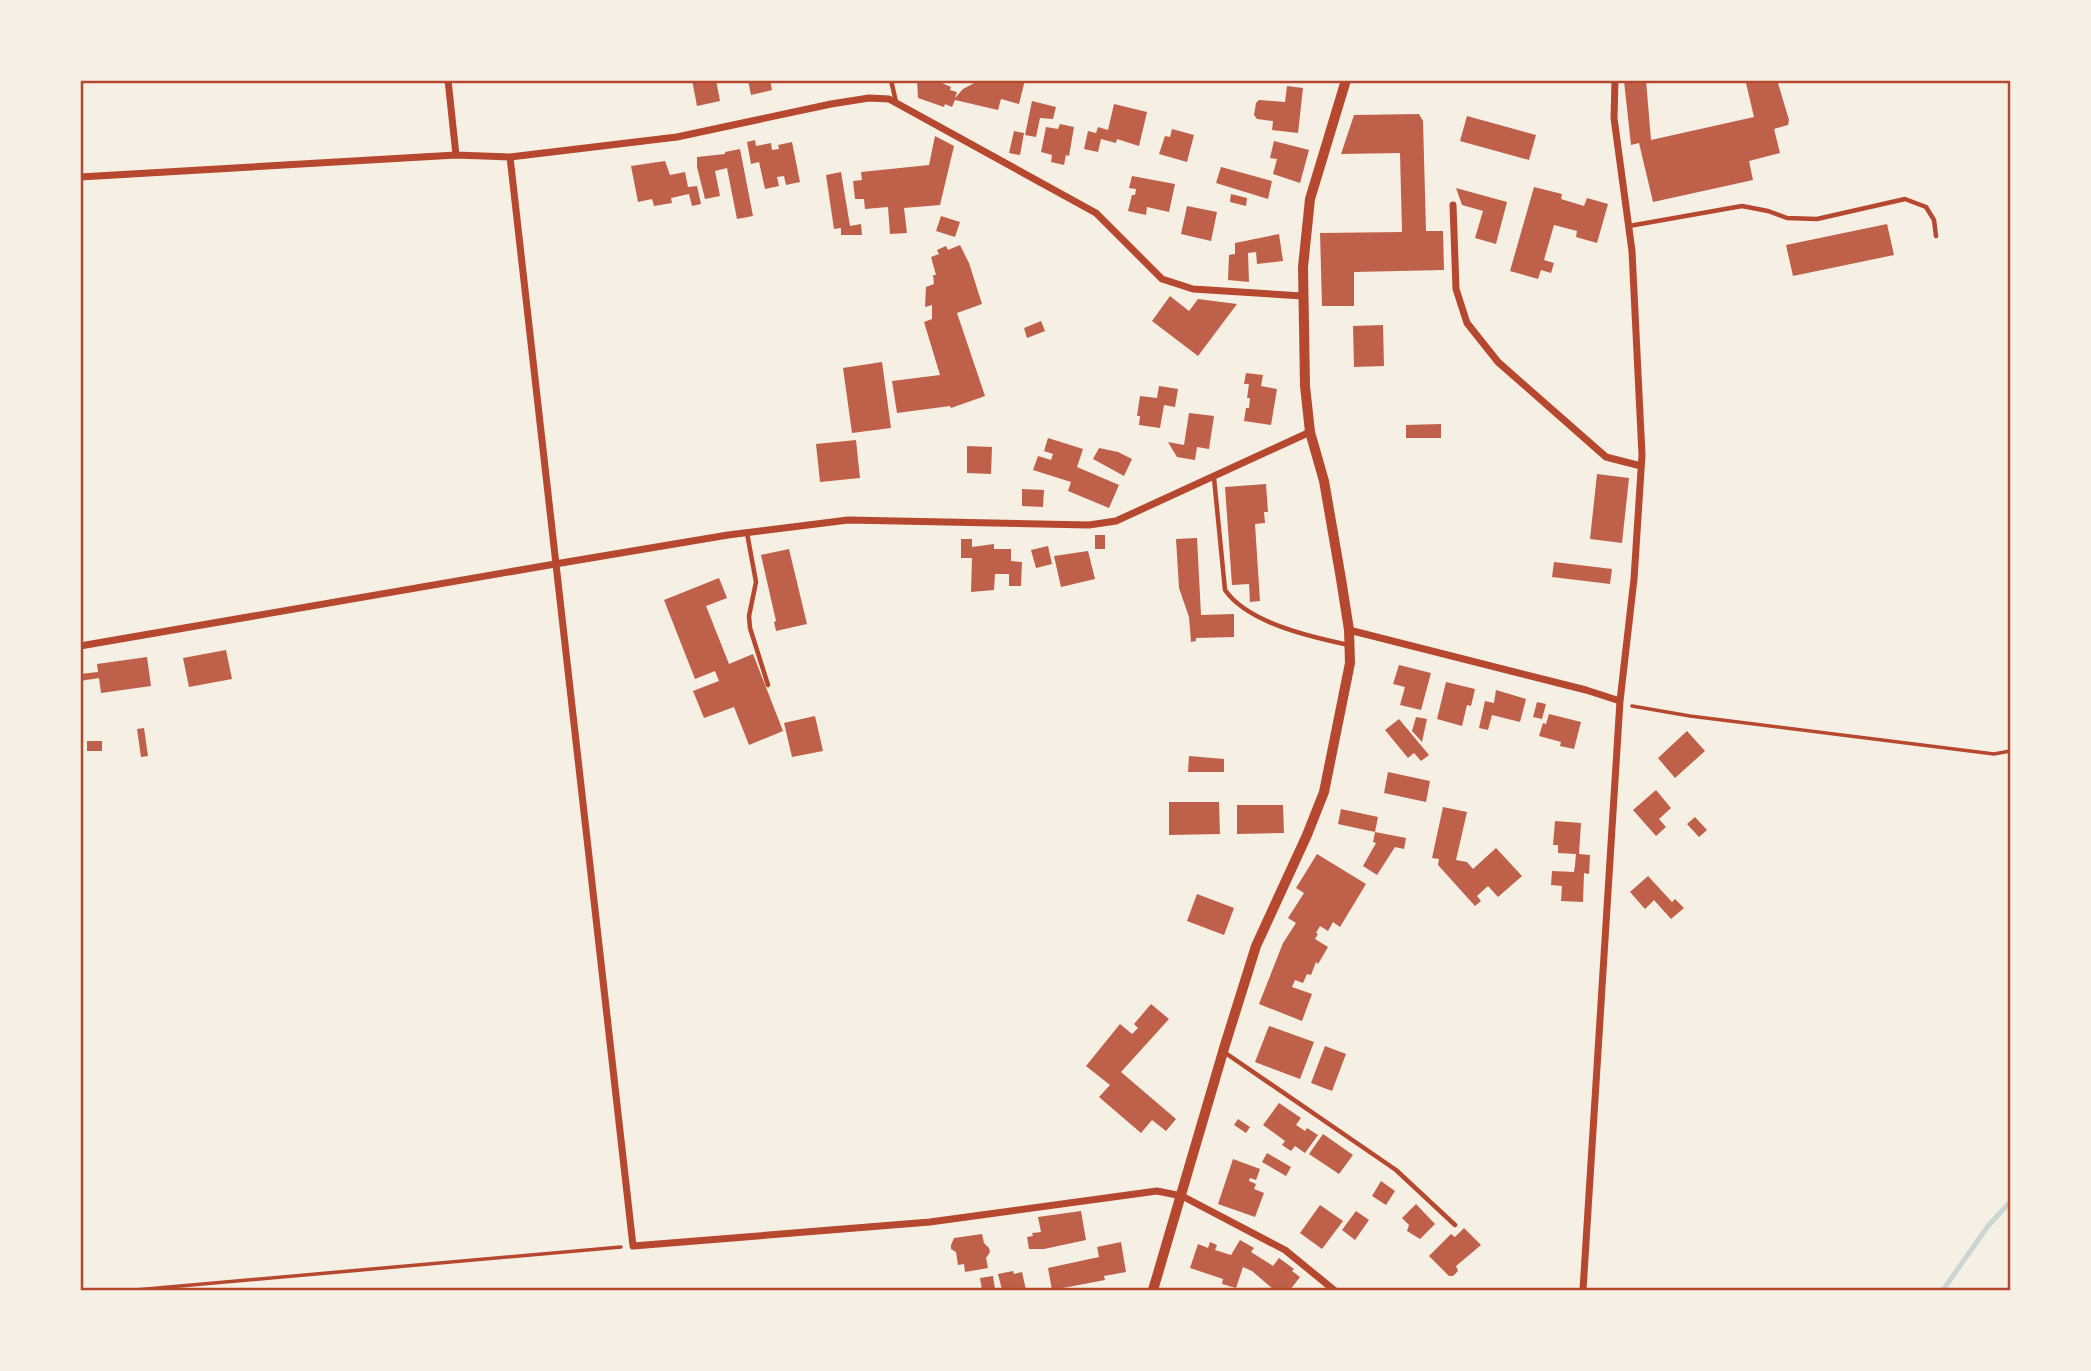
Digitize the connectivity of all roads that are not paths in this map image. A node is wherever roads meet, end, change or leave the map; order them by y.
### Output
1 (448, 80) edge
2 (891, 80) edge
3 (1346, 80) edge
4 (1615, 80) edge
5 (896, 102) junction
6 (456, 155) junction
7 (510, 157) junction
8 (80, 177) edge
9 (1453, 205) dead end
10 (1629, 226) junction
11 (1936, 236) dead end
12 (1303, 296) junction
13 (1310, 432) junction
14 (1641, 466) junction
15 (1214, 478) junction
16 (747, 533) junction
17 (555, 564) junction
18 (1349, 630) junction
19 (1350, 645) junction
20 (80, 646) edge
21 (768, 685) dead end
22 (1620, 701) junction
23 (1223, 1051) junction
24 (1182, 1196) junction
25 (1455, 1225) dead end
26 (1153, 1290) edge
27 (1334, 1290) edge
28 (1583, 1290) edge

1 - 6 street
2 - 5 lane
3 - 12 street
4 - 10 street
5 - 7 street
5 - 12 street
6 - 7 street
6 - 8 street
7 - 17 street
9 - 14 street
10 - 11 lane
10 - 14 street
12 - 13 street
13 - 15 street
13 - 18 street
14 - 22 street
15 - 16 street
15 - 19 lane
16 - 17 street
16 - 21 lane
17 - 20 street
17 - 24 street
18 - 19 street
18 - 22 street
19 - 23 street
22 - 28 street
23 - 24 street
23 - 25 lane
24 - 26 street
24 - 27 street

